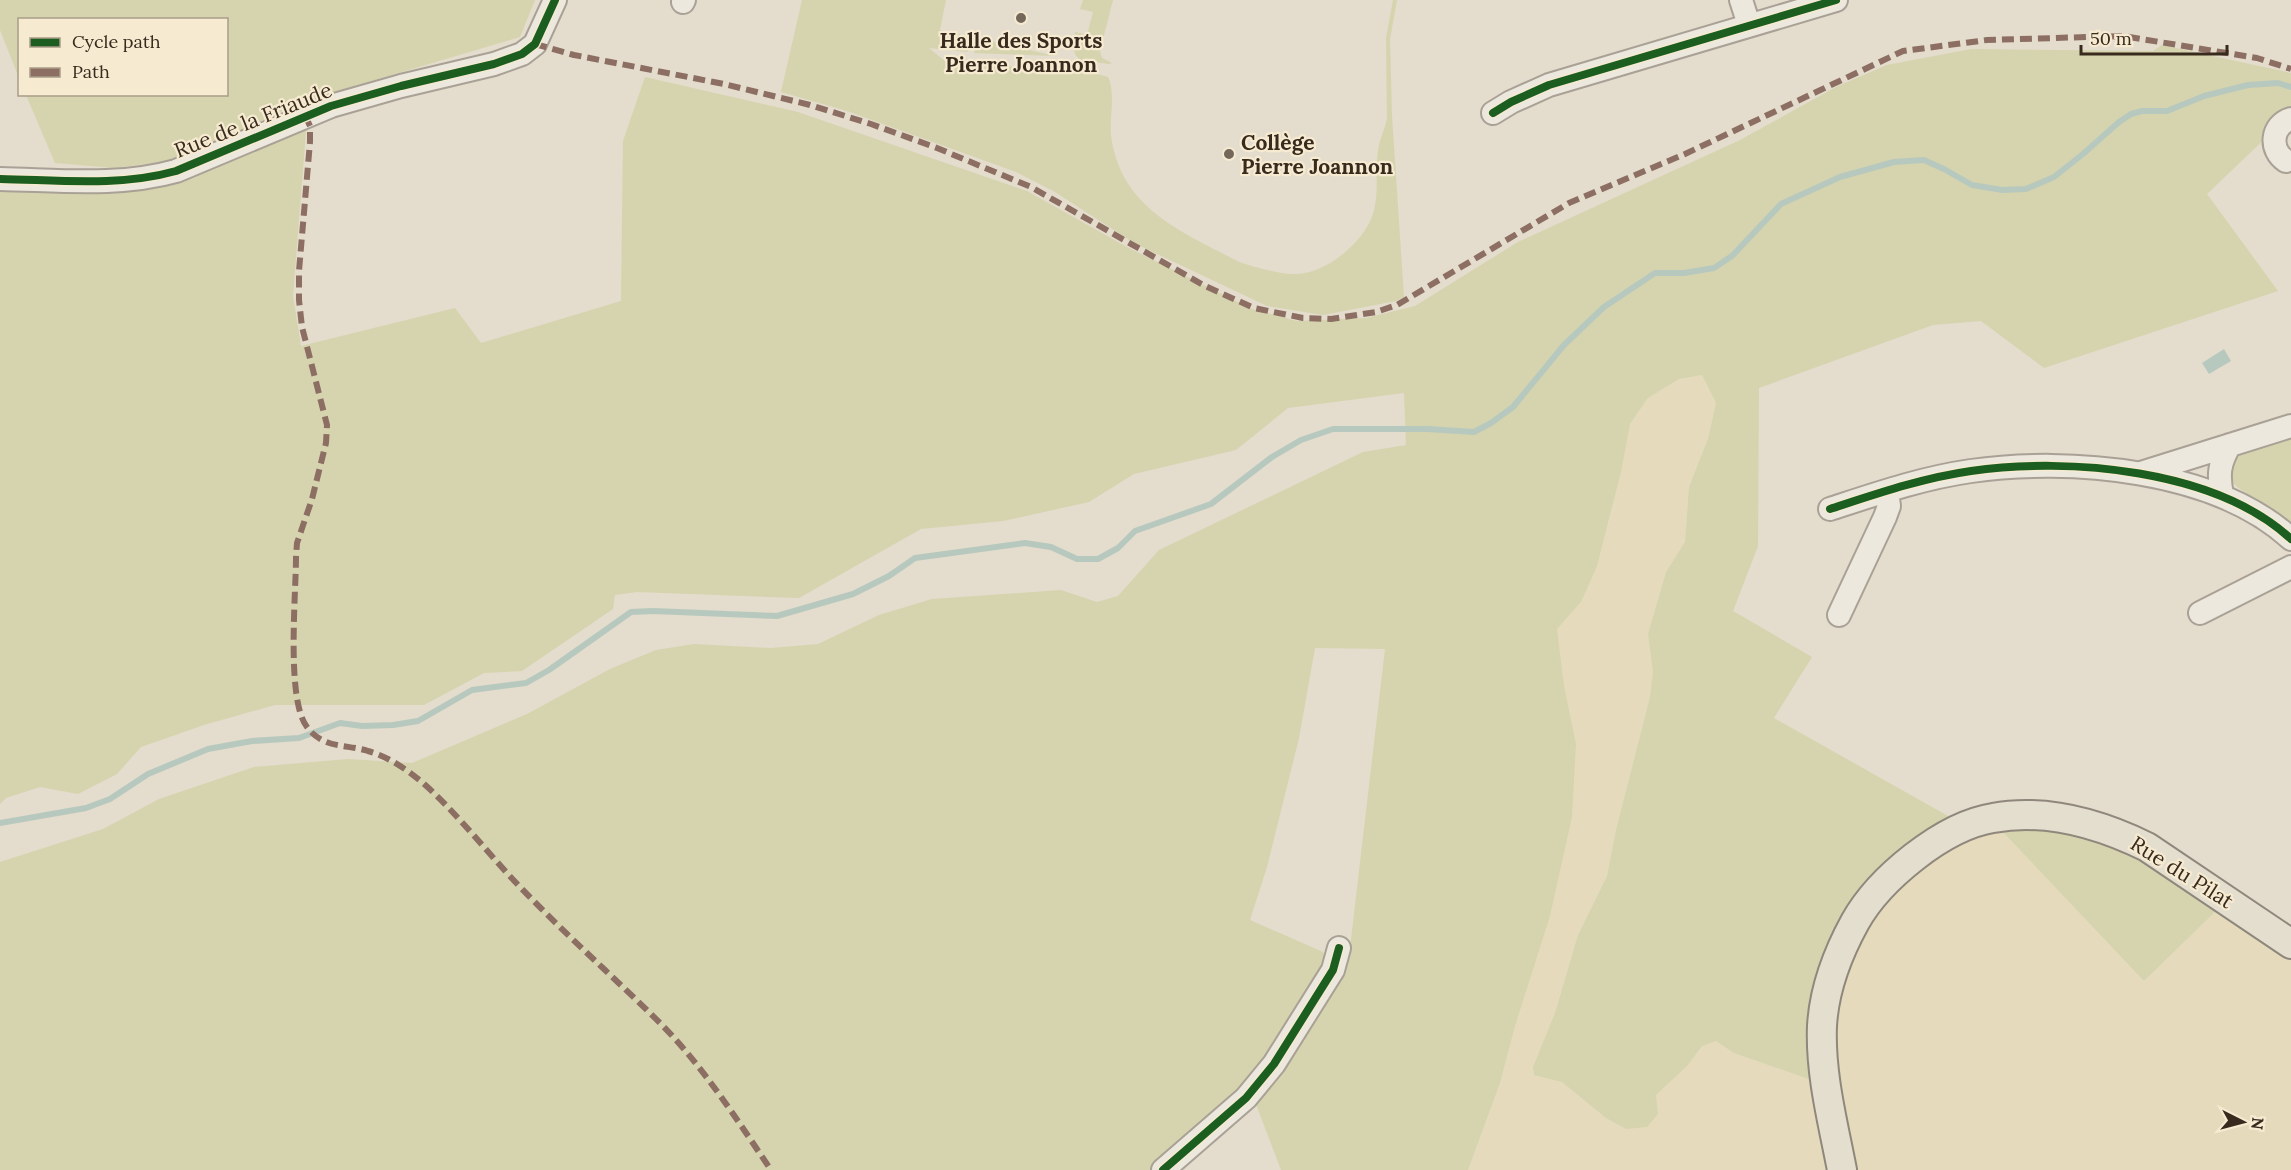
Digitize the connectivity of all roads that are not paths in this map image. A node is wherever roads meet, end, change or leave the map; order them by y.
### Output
1 (555, 0) edge
2 (1741, 0) edge
3 (1836, 0) edge
4 (1749, 25) junction
5 (1493, 113) dead end
6 (2291, 119) edge
7 (2282, 164) edge
8 (0, 179) edge
9 (2291, 426) edge
10 (2230, 446) junction
11 (2141, 474) junction
12 (1887, 491) junction
13 (2222, 495) junction
14 (1830, 509) dead end
15 (2291, 538) edge
16 (2291, 567) edge
17 (2200, 613) dead end
18 (1839, 615) dead end
19 (2291, 944) edge
20 (1339, 948) dead end
21 (1163, 1170) edge
22 (1842, 1170) edge

1 - 8 street, Rue de la Friaude
2 - 4 street
3 - 4 street
4 - 5 street
6 - 7 street
9 - 10 street
10 - 11 street
10 - 13 street
11 - 12 street
11 - 13 street
12 - 14 street
12 - 18 street
13 - 15 street
16 - 17 street
19 - 22 main road, Rue du Pilat
20 - 21 street

